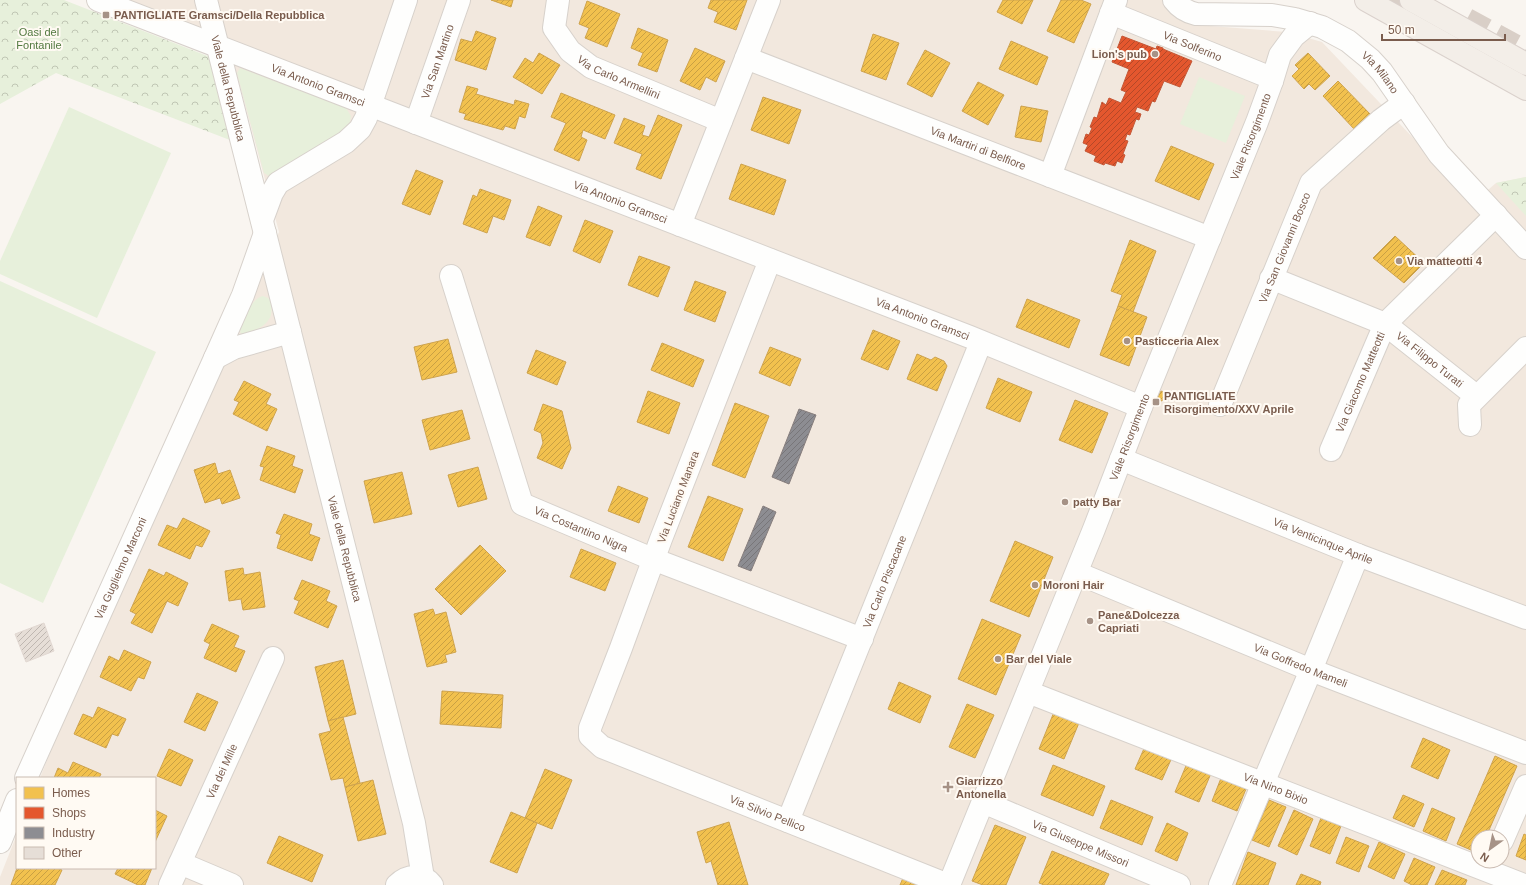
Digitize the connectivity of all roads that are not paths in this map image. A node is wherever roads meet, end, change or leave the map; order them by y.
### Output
1 (98, 0) edge
2 (206, 0) edge
3 (406, 0) edge
4 (459, 0) edge
5 (558, 0) edge
6 (770, 0) edge
7 (1174, 0) edge
8 (1366, 0) edge
9 (1411, 0) edge
10 (1114, 7) edge
11 (1272, 16) junction
12 (1310, 23) junction
13 (218, 47) junction
14 (1280, 55) junction
15 (746, 58) junction
16 (1526, 64) edge
17 (1272, 81) junction
18 (1526, 89) edge
19 (1404, 102) junction
20 (370, 105) junction
21 (721, 121) junction
22 (416, 124) junction
23 (251, 176) junction
24 (1050, 176) junction
25 (278, 183) junction
26 (1496, 215) junction
27 (680, 225) junction
28 (263, 226) junction
29 (1210, 238) junction
30 (1526, 248) edge
31 (770, 260) junction
32 (451, 276) dead end
33 (1271, 278) junction
34 (280, 292) junction
35 (243, 295) junction
36 (1384, 324) junction
37 (290, 332) junction
38 (982, 342) junction
39 (1526, 348) edge
40 (216, 358) junction
41 (1476, 396) junction
42 (1220, 405) dead end
43 (1141, 407) junction
44 (1470, 425) dead end
45 (1332, 450) dead end
46 (1121, 459) junction
47 (1358, 555) junction
48 (654, 560) junction
49 (1076, 573) junction
50 (1526, 618) edge
51 (862, 639) junction
52 (273, 658) dead end
53 (1311, 670) junction
54 (1028, 692) junction
55 (590, 736) joint
56 (1526, 753) edge
57 (26, 777) edge
58 (1262, 782) junction
59 (1526, 786) edge
60 (16, 802) edge
61 (983, 802) junction
62 (788, 821) junction
63 (1507, 829) edge
64 (0, 842) edge
65 (180, 863) junction
66 (1488, 872) edge
67 (428, 882) edge
68 (170, 885) edge
69 (232, 885) edge
70 (397, 885) edge
71 (948, 885) edge
72 (1179, 885) edge
73 (1220, 885) edge
74 (1524, 885) edge

1 - 13 street, Via Antonio Gramsci
2 - 13 street, Viale della Repubblica
3 - 20 street
4 - 22 street, Via San Martino
5 - 21 street, Via Carlo Armellini
6 - 15 street
7 - 11 street, Via Milano
8 - 18 main road
9 - 16 main road
10 - 17 street, Via Solferino
10 - 24 street, Via Solferino
11 - 12 street, Via Milano
11 - 14 street, Viale Risorgimento
12 - 14 street, Viale Risorgimento
12 - 19 street, Via Milano
13 - 20 street, Via Antonio Gramsci
13 - 23 street, Viale della Repubblica
14 - 17 street, Viale Risorgimento
15 - 21 street
15 - 24 street, Via Martiri di Belfiore
17 - 29 street, Viale Risorgimento
19 - 26 street, Via Milano
19 - 33 street, Via San Giovanni Bosco
20 - 22 street, Via Antonio Gramsci
20 - 25 street
21 - 27 street
22 - 27 street, Via Antonio Gramsci
23 - 25 street
23 - 28 street, Viale della Repubblica
24 - 29 street, Via Martiri di Belfiore
25 - 28 street
26 - 30 street, Via Milano
26 - 36 street, Via Giacomo Matteotti
27 - 31 street, Via Antonio Gramsci
28 - 34 street, Viale della Repubblica
28 - 35 street, Via Guglielmo Marconi
29 - 43 street, Viale Risorgimento
31 - 38 street, Via Antonio Gramsci
31 - 48 street, Via Luciano Manara
32 - 48 street, Via Costantino Nigra
33 - 36 street, Via Filippo Turati
33 - 42 street, Via San Giovanni Bosco
34 - 35 street
34 - 37 street, Viale della Repubblica
35 - 40 street, Via Guglielmo Marconi
36 - 41 street, Via Filippo Turati
36 - 45 street, Via Giacomo Matteotti
37 - 40 street
37 - 67 street, Viale della Repubblica
38 - 43 street, Via Antonio Gramsci
38 - 51 street, Via Carlo Piscacane
39 - 41 street
40 - 57 street, Via Guglielmo Marconi
41 - 44 street
43 - 46 street, Viale Risorgimento
46 - 47 street, Via Venticinque Aprile
46 - 49 street, Viale Risorgimento
47 - 50 street, Via Venticinque Aprile
47 - 53 street
48 - 51 street, Via Costantino Nigra
48 - 55 street, Via Luciano Manara
49 - 53 street, Via Goffredo Mameli
49 - 54 street, Viale Risorgimento
51 - 62 street, Via Carlo Piscacane
52 - 65 street, Via dei Mille
53 - 56 street, Via Goffredo Mameli
53 - 58 street
54 - 58 street, Via Nino Bixio
54 - 61 street, Viale Risorgimento
55 - 62 street, Via Silvio Pellico
58 - 66 street, Via Nino Bixio
58 - 73 street
59 - 63 street
60 - 64 street
61 - 71 street, Viale Risorgimento
61 - 72 street, Via Giuseppe Missori
62 - 71 street, Via Silvio Pellico
65 - 68 street, Via dei Mille
65 - 69 street
66 - 74 street, Via Nino Bixio
67 - 70 street

